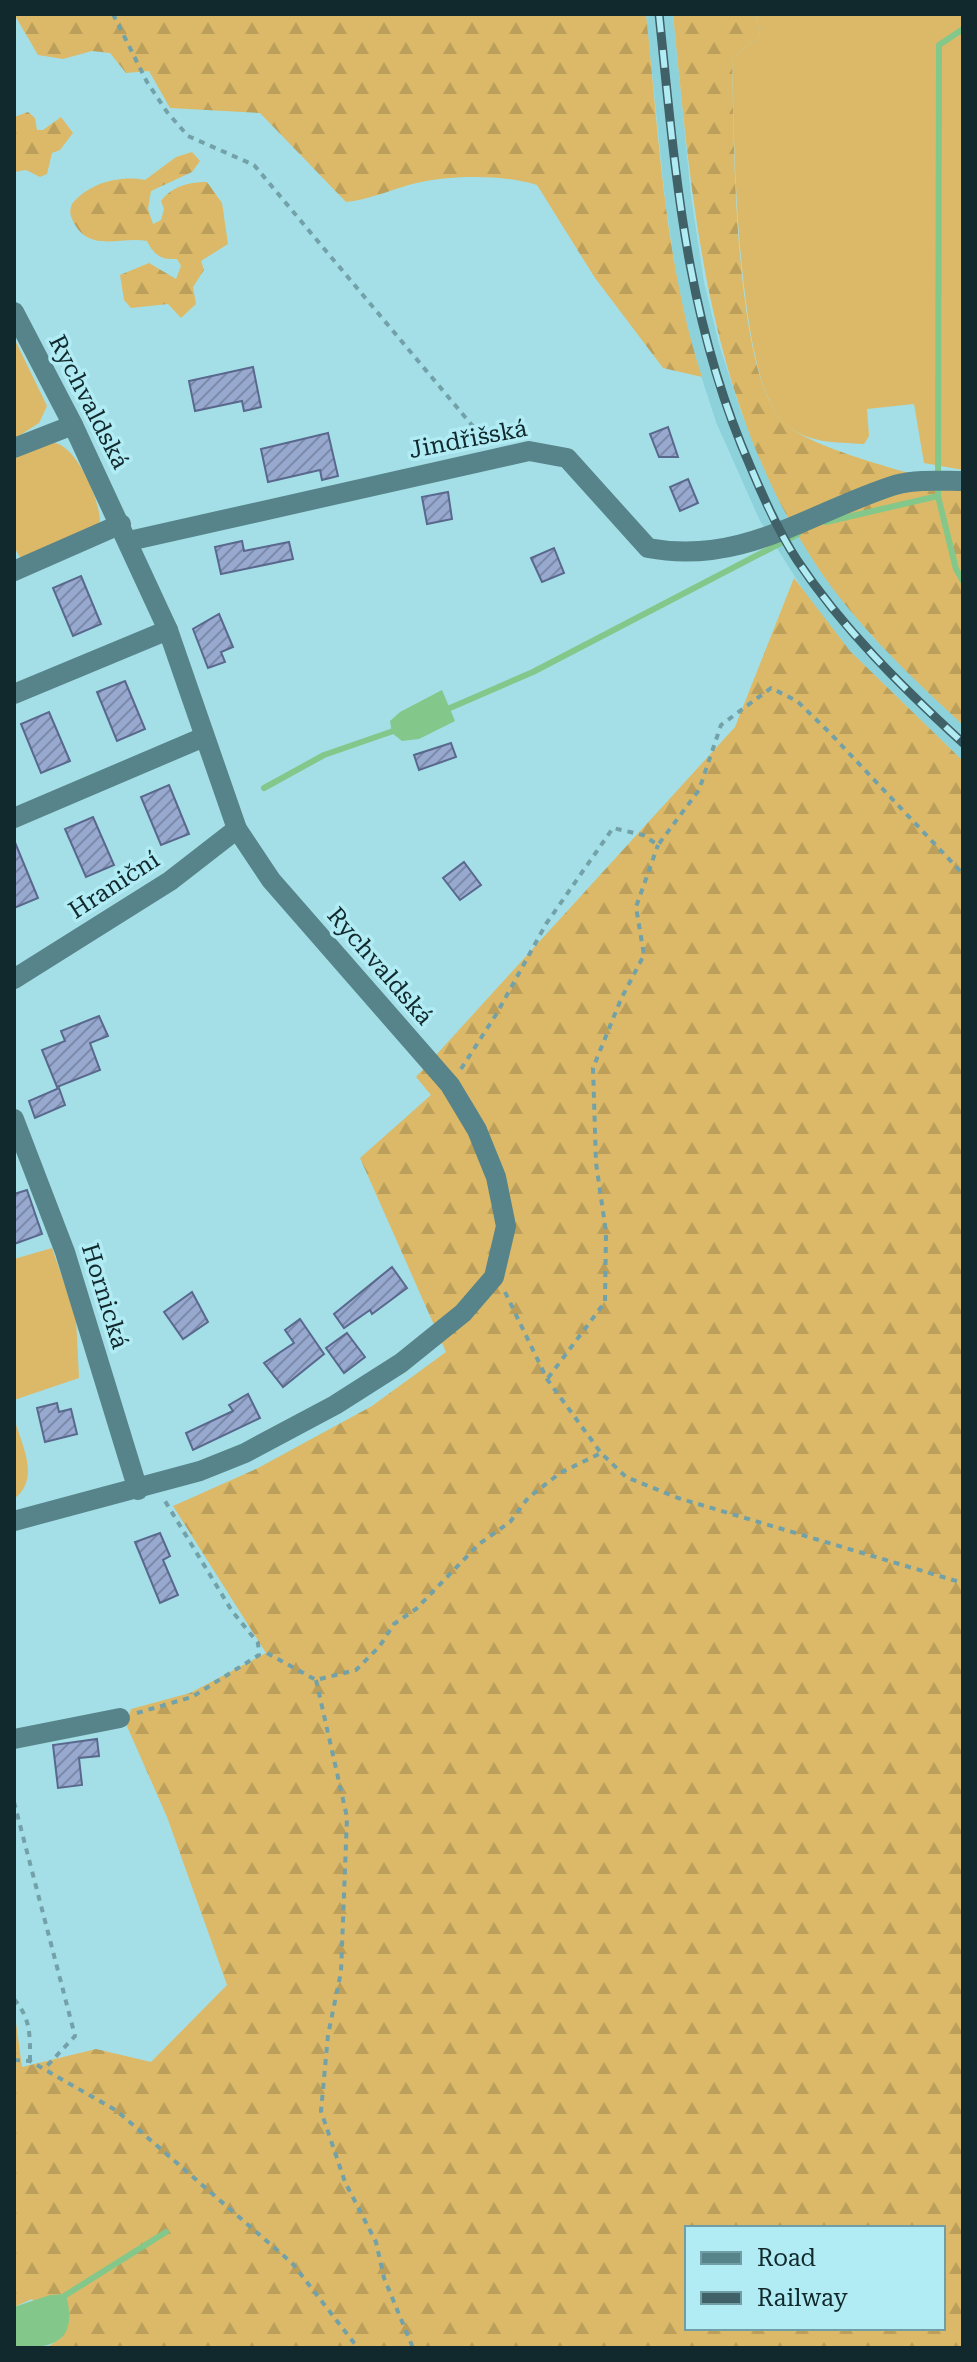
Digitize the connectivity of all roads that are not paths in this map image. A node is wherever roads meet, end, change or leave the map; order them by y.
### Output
1 (14, 312) edge
2 (73, 425) junction
3 (14, 448) edge
4 (963, 481) edge
5 (125, 533) junction
6 (14, 571) edge
7 (168, 630) junction
8 (14, 694) edge
9 (204, 737) junction
10 (14, 818) edge
11 (237, 829) junction
12 (14, 979) edge
13 (14, 1119) edge
14 (138, 1490) junction
15 (14, 1521) edge
16 (120, 1718) road end
17 (14, 1739) edge

1 - 2 street, Rychvaldská
2 - 3 street
2 - 5 street, Rychvaldská
4 - 5 street, Jindřišská
5 - 6 street, Jindřišská
5 - 7 street, Rychvaldská
7 - 8 street
7 - 9 street, Rychvaldská
9 - 10 street
9 - 11 street, Rychvaldská
11 - 12 street, Hraniční
11 - 14 street, Rychvaldská
13 - 14 street, Hornická
14 - 15 street, Rychvaldská
16 - 17 street

